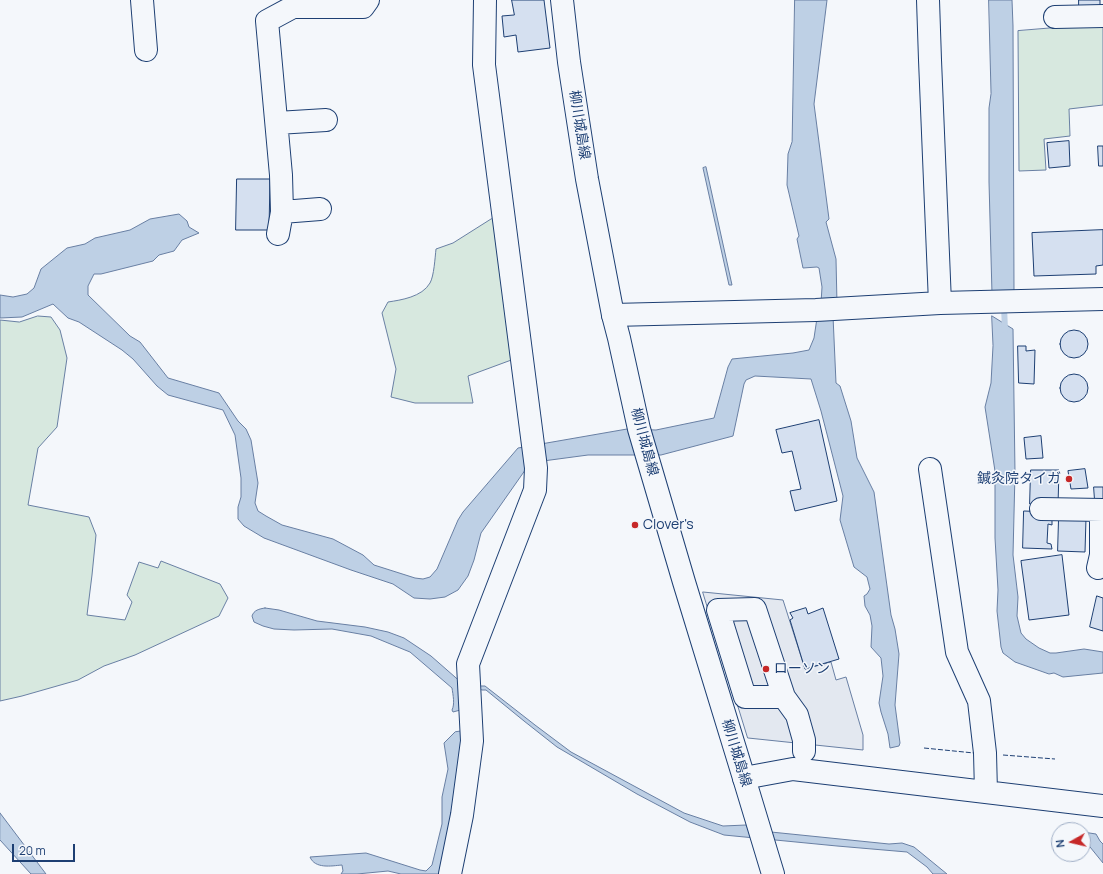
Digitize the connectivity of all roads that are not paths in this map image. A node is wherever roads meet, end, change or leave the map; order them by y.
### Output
1 (142, 0) edge
2 (368, 0) edge
3 (485, 0) edge
4 (562, 0) edge
5 (928, 0) edge
6 (1103, 16) edge
7 (1064, 17) dead end
8 (146, 50) dead end
9 (326, 120) dead end
10 (277, 123) junction
11 (320, 209) dead end
12 (282, 212) junction
13 (278, 234) dead end
14 (1103, 299) edge
15 (940, 303) junction
16 (613, 315) junction
17 (930, 469) dead end
18 (1041, 509) dead end
19 (1102, 510) edge
20 (1097, 552) dead end
21 (718, 610) junction
22 (695, 618) junction
23 (745, 697) junction
24 (784, 698) junction
25 (721, 702) junction
26 (804, 750) dead end
27 (744, 778) junction
28 (986, 792) junction
29 (1103, 806) edge
30 (450, 874) edge
31 (773, 874) edge

1 - 8 street
2 - 10 street
3 - 30 street
4 - 16 street, 柳川城島線
5 - 15 street
6 - 7 street
9 - 10 street
10 - 12 street
11 - 12 street
12 - 13 street
14 - 15 street
15 - 16 street
16 - 22 street, 柳川城島線
17 - 28 street
18 - 19 street
19 - 20 street
21 - 22 street
21 - 23 street
21 - 24 street
22 - 25 street, 柳川城島線
23 - 24 street
23 - 25 street
24 - 26 street
25 - 27 street, 柳川城島線
27 - 28 street
27 - 31 street, 柳川城島線
28 - 29 street

